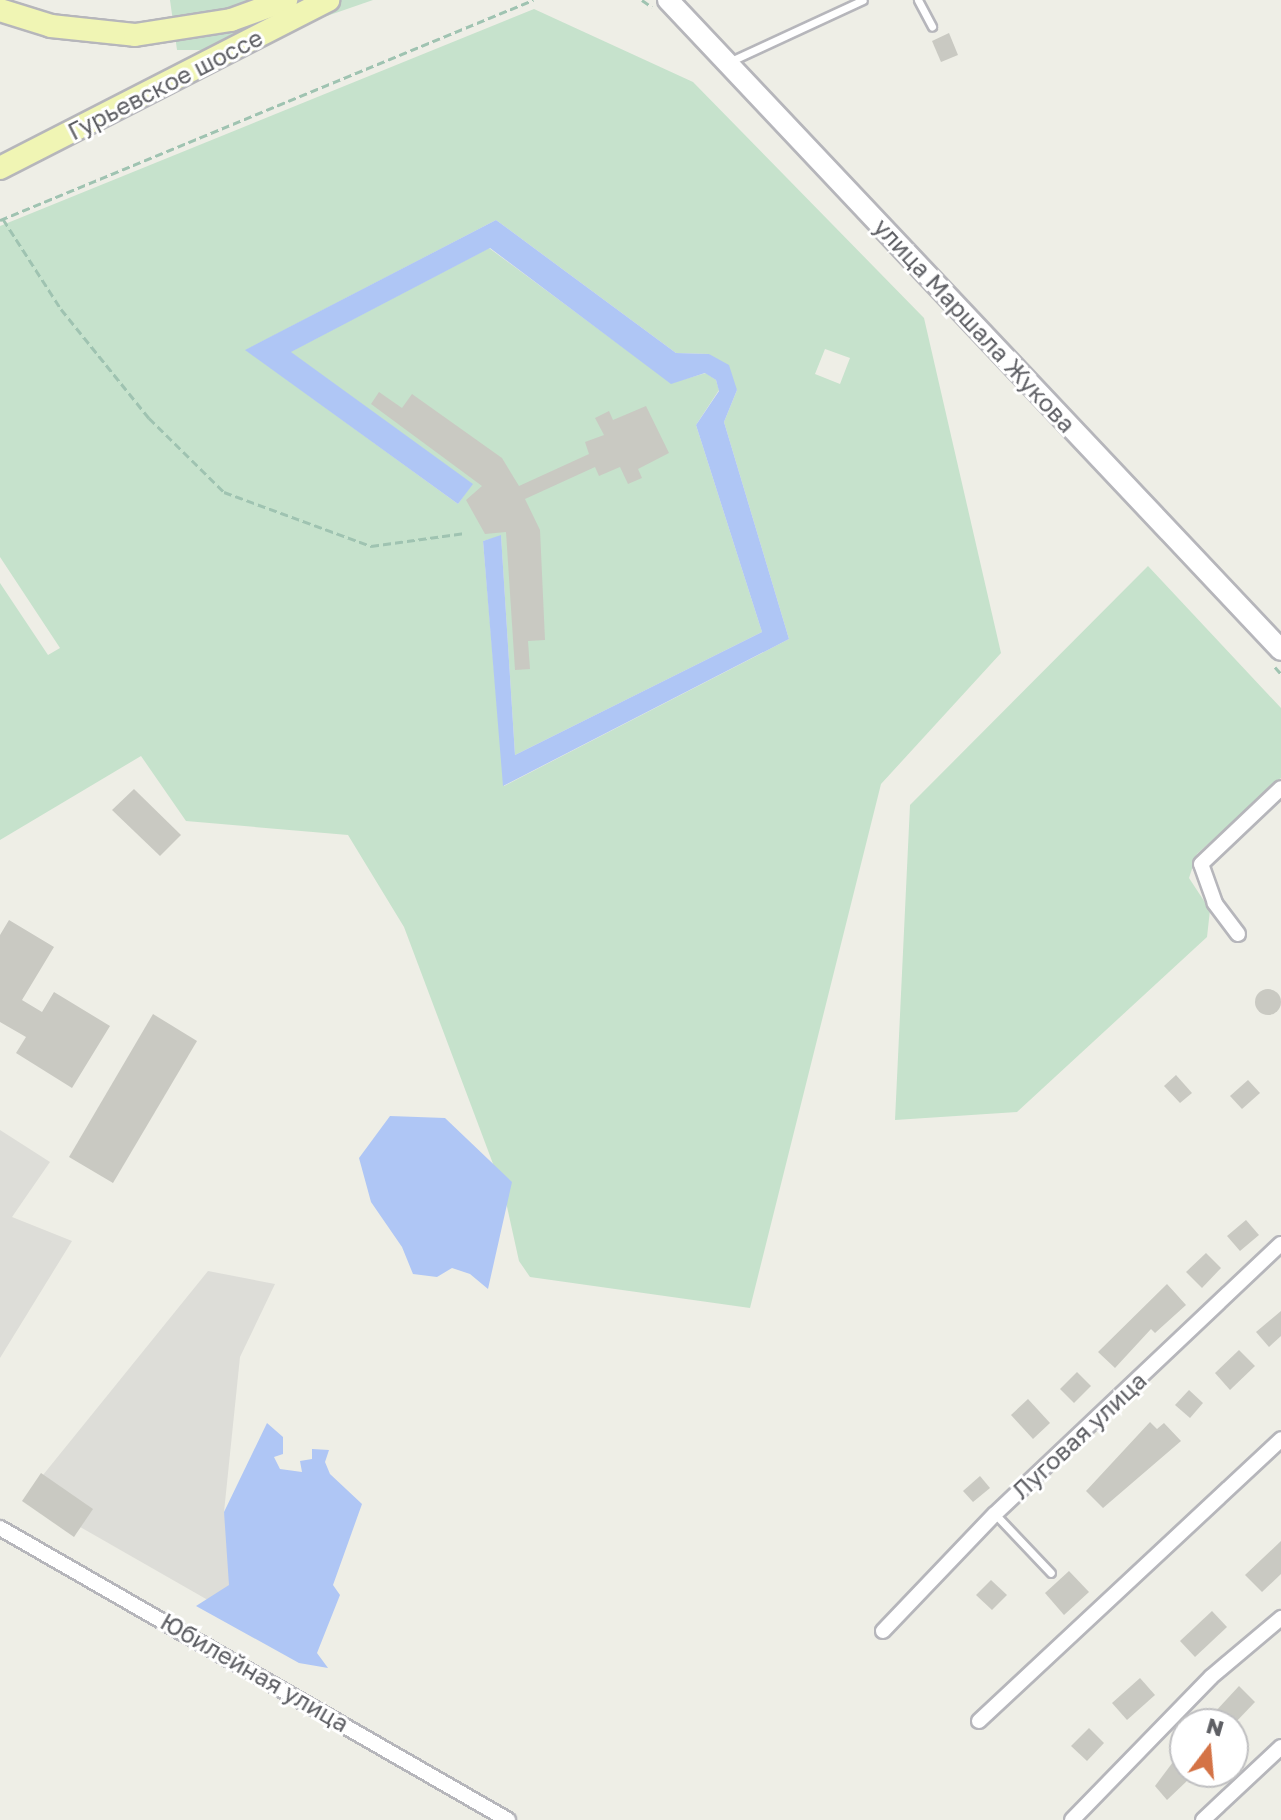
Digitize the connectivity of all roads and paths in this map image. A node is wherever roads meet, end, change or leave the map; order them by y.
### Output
1 (286, 0) edge
2 (329, 0) edge
3 (533, 0) edge
4 (668, 0) edge
5 (863, 0) edge
6 (918, 0) edge
7 (0, 10) edge
8 (932, 26) dead end
9 (727, 63) junction
10 (0, 168) edge
11 (2, 220) edge
12 (465, 533) dead end
13 (1281, 650) edge
14 (1281, 788) edge
15 (1238, 934) dead end
16 (1281, 1244) edge
17 (1281, 1439) edge
18 (995, 1514) junction
19 (0, 1528) edge
20 (1051, 1573) dead end
21 (1281, 1618) edge
22 (883, 1631) dead end
23 (979, 1721) dead end
24 (1281, 1747) edge
25 (508, 1820) edge
26 (1072, 1820) edge
27 (1203, 1820) edge

1 - 7 main road
2 - 10 main road, Гурьевское шоссе
3 - 11 path
4 - 9 street, улица Маршала Жукова
5 - 9 lane
6 - 8 lane
9 - 13 street, улица Маршала Жукова
11 - 12 path
14 - 15 street
16 - 18 street, Луговая улица
17 - 23 street
18 - 20 lane
18 - 22 street, Луговая улица
19 - 25 street, Юбилейная улица
21 - 26 street
24 - 27 street

